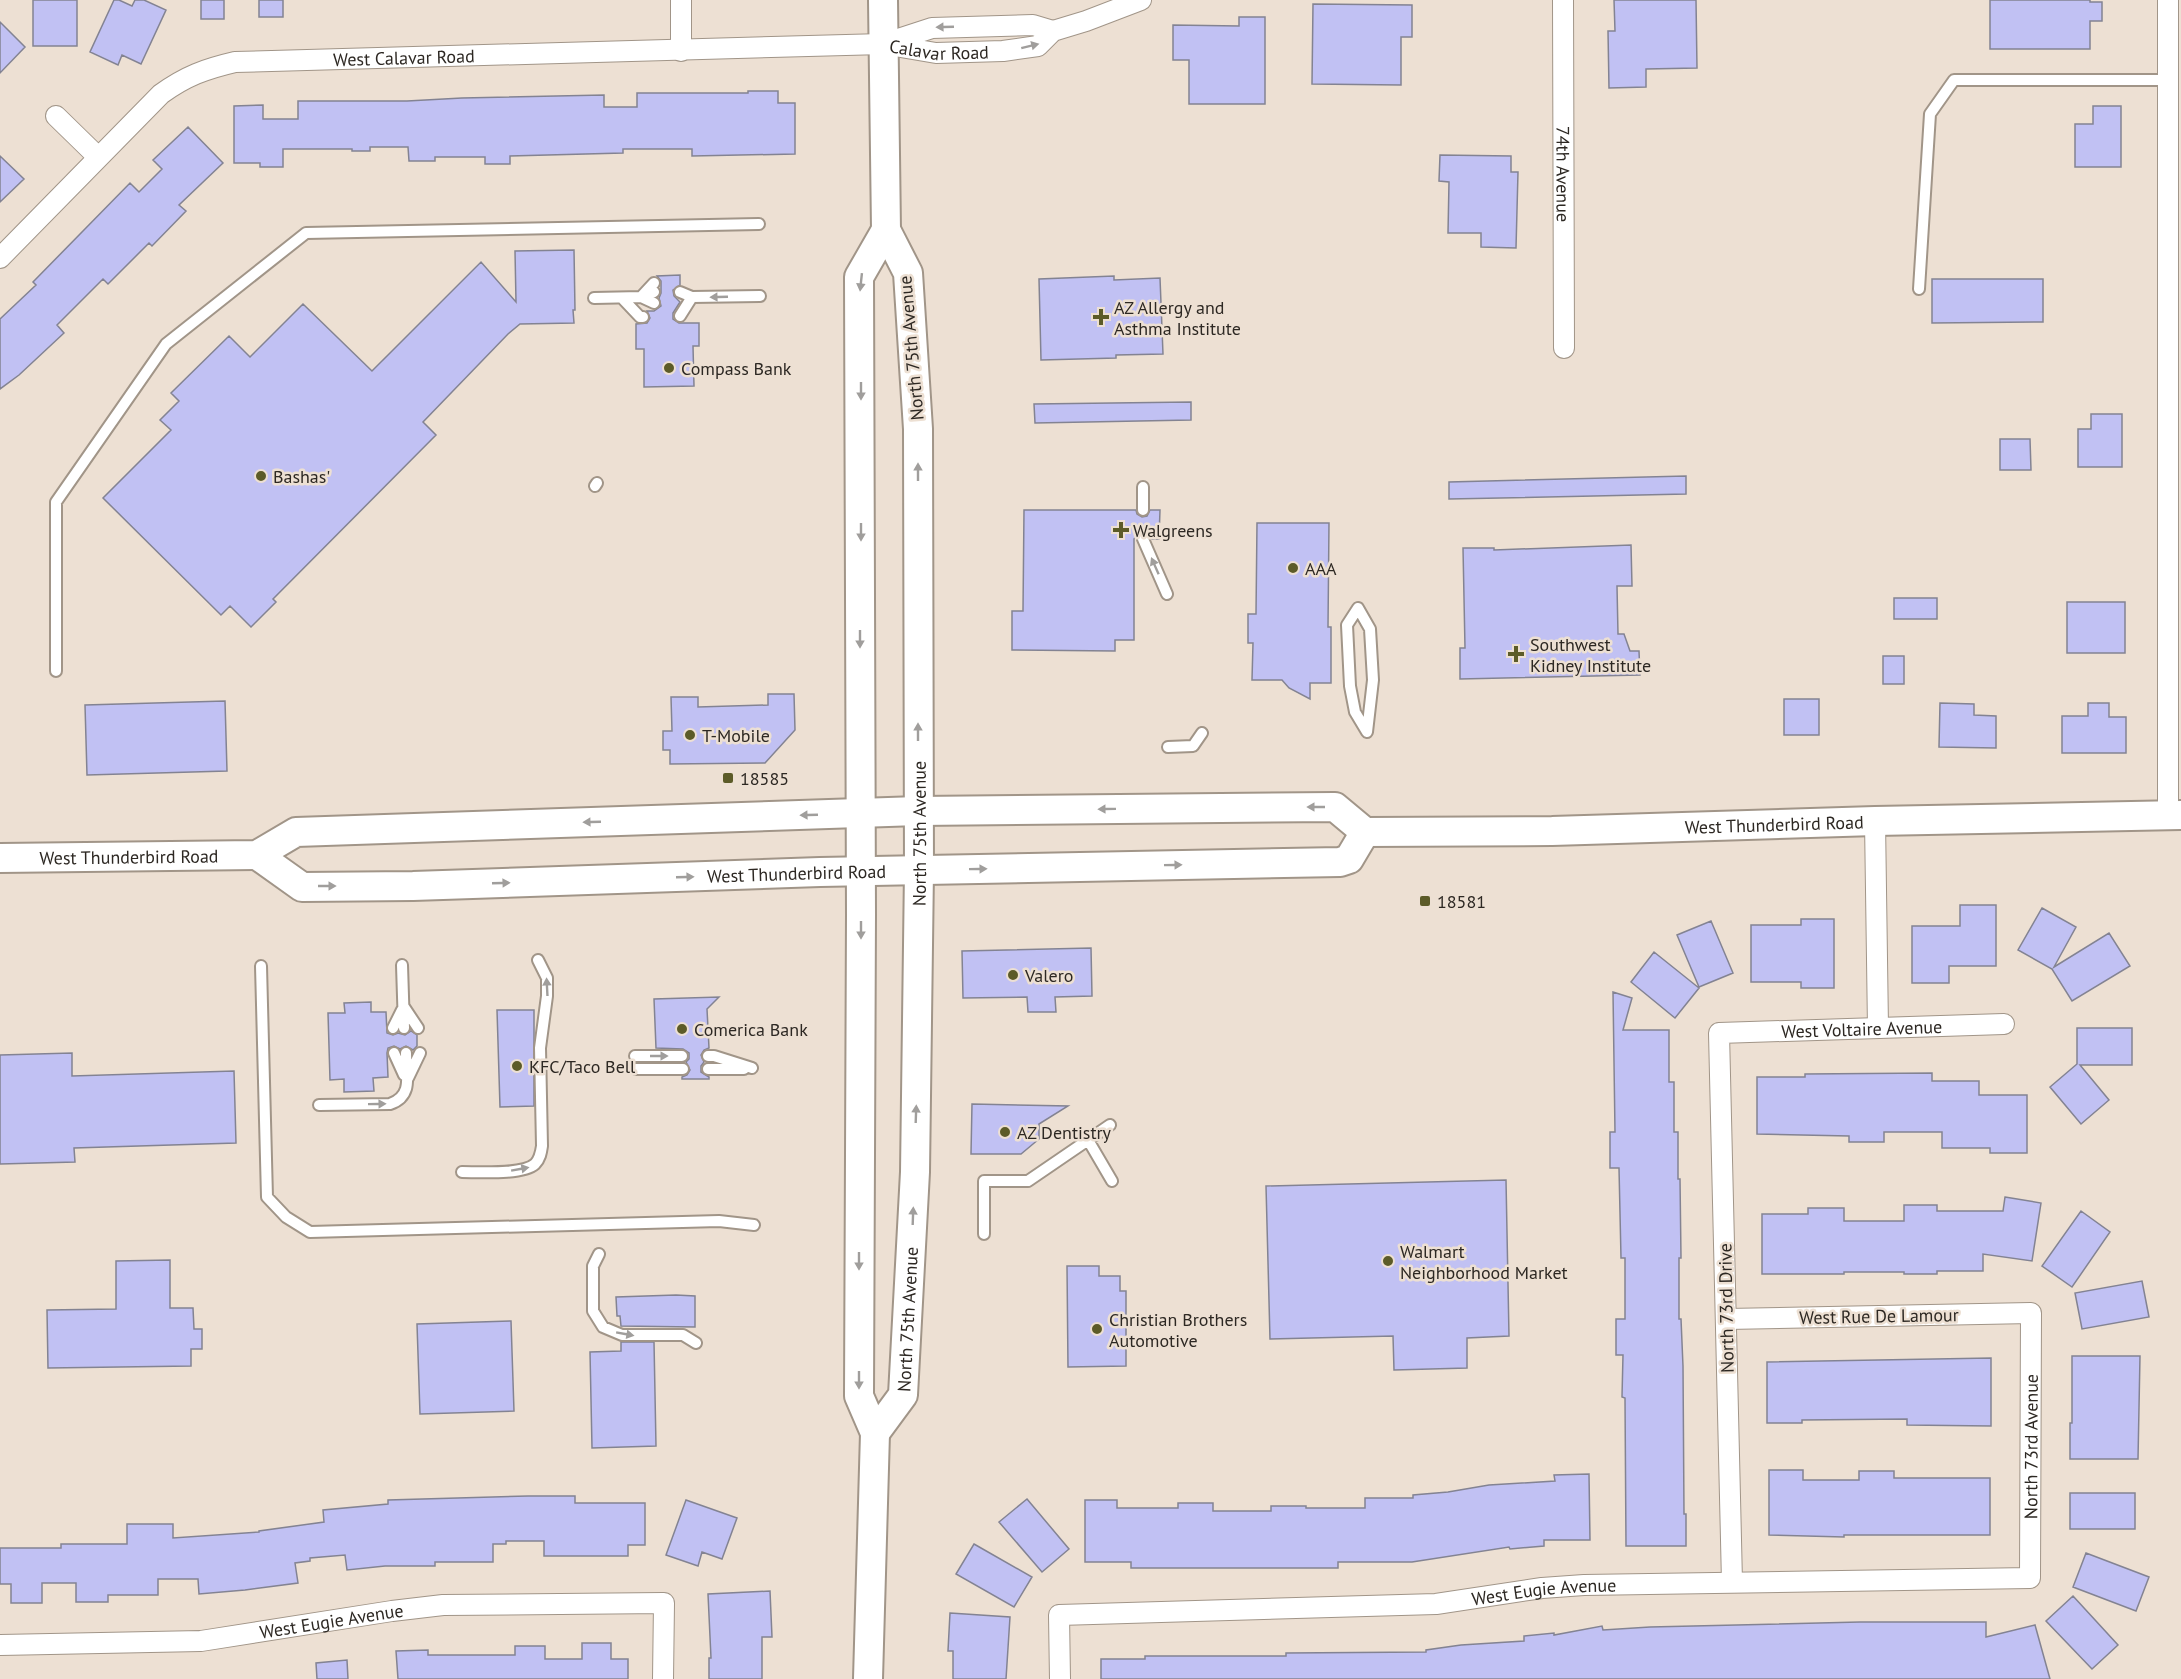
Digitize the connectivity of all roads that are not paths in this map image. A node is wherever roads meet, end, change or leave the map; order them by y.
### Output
1 (681, 0) edge
2 (883, 0) edge
3 (1563, 0) edge
4 (2168, 0) edge
5 (1134, 2) edge
6 (884, 44) junction
7 (681, 51) junction
8 (2168, 80) junction
9 (56, 116) dead end
10 (98, 157) junction
11 (2174, 162) edge
12 (759, 224) dead end
13 (886, 230) junction
14 (0, 258) edge
15 (1919, 289) dead end
16 (680, 292) dead end
17 (760, 296) dead end
18 (641, 297) junction
19 (692, 297) junction
20 (594, 298) dead end
21 (622, 298) junction
22 (680, 316) dead end
23 (643, 317) dead end
24 (1564, 348) dead end
25 (1143, 487) dead end
26 (1143, 510) dead end
27 (1143, 539) dead end
28 (1167, 594) dead end
29 (56, 671) dead end
30 (1367, 732) joint
31 (1202, 733) dead end
32 (1168, 747) dead end
33 (918, 812) junction
34 (860, 813) junction
35 (2174, 816) edge
36 (1875, 821) junction
37 (1365, 832) junction
38 (257, 855) junction
39 (0, 858) edge
40 (919, 870) junction
41 (861, 871) junction
42 (538, 960) dead end
43 (402, 965) dead end
44 (261, 966) dead end
45 (404, 1006) junction
46 (2004, 1024) dead end
47 (399, 1028) dead end
48 (418, 1028) dead end
49 (1878, 1028) junction
50 (1719, 1033) joint
51 (400, 1053) dead end
52 (420, 1053) dead end
53 (635, 1056) dead end
54 (682, 1056) dead end
55 (708, 1056) dead end
56 (636, 1069) dead end
57 (683, 1069) dead end
58 (708, 1069) dead end
59 (406, 1081) junction
60 (319, 1105) dead end
61 (1110, 1125) dead end
62 (1088, 1140) junction
63 (462, 1172) dead end
64 (1113, 1180) dead end
65 (754, 1225) dead end
66 (984, 1234) dead end
67 (599, 1254) dead end
68 (2031, 1313) joint
69 (1726, 1320) junction
70 (696, 1343) dead end
71 (876, 1433) junction
72 (2030, 1578) joint
73 (1732, 1582) junction
74 (0, 1645) edge
75 (663, 1679) edge
76 (868, 1679) edge
77 (1060, 1679) edge

1 - 7 street
2 - 6 main road, North 75th Avenue
3 - 24 street, 74th Avenue
4 - 8 street
5 - 6 street, Calavar Road
6 - 7 street, West Calavar Road
6 - 13 main road, North 75th Avenue
7 - 10 street, West Calavar Road
8 - 11 street
8 - 15 lane
9 - 10 street
10 - 14 street, West Calavar Road
11 - 35 street
12 - 29 lane
33 -> 13 main road, North 75th Avenue
13 -> 34 main road, North 75th Avenue
16 - 19 lane
17 -> 19 lane
18 - 18 lane
18 - 21 lane
19 - 22 lane
20 - 21 lane
21 - 23 lane
25 - 26 lane
28 -> 27 lane
30 - 30 lane
31 - 32 lane
33 - 34 main road, West Thunderbird Road
37 -> 33 main road, West Thunderbird Road
33 - 40 main road, North 75th Avenue
34 -> 38 main road, West Thunderbird Road
34 - 41 main road, North 75th Avenue
35 - 36 main road, West Thunderbird Road
36 - 37 main road, West Thunderbird Road
36 - 49 street
40 -> 37 main road, West Thunderbird Road
38 - 39 main road, West Thunderbird Road
38 -> 41 main road, West Thunderbird Road
40 - 41 main road, West Thunderbird Road
71 -> 40 main road, North 75th Avenue
41 -> 71 main road, North 75th Avenue
63 -> 42 lane
43 - 45 lane
44 - 65 lane
45 - 47 lane
45 - 48 lane
46 - 49 street, West Voltaire Avenue
49 - 50 street, West Voltaire Avenue
50 - 69 street, North 73rd Drive
51 - 59 lane
52 - 59 lane
53 -> 54 lane
55 - 58 lane
56 - 57 lane
60 -> 59 lane
61 - 62 lane
62 - 64 lane
62 - 66 lane
67 -> 70 lane
68 - 69 street, West Rue De Lamour
68 - 72 street, North 73rd Avenue
69 - 73 street, North 73rd Drive
71 - 76 main road, North 75th Avenue
72 - 73 street, West Eugie Avenue
73 - 77 street, West Eugie Avenue
74 - 75 street, West Eugie Avenue

